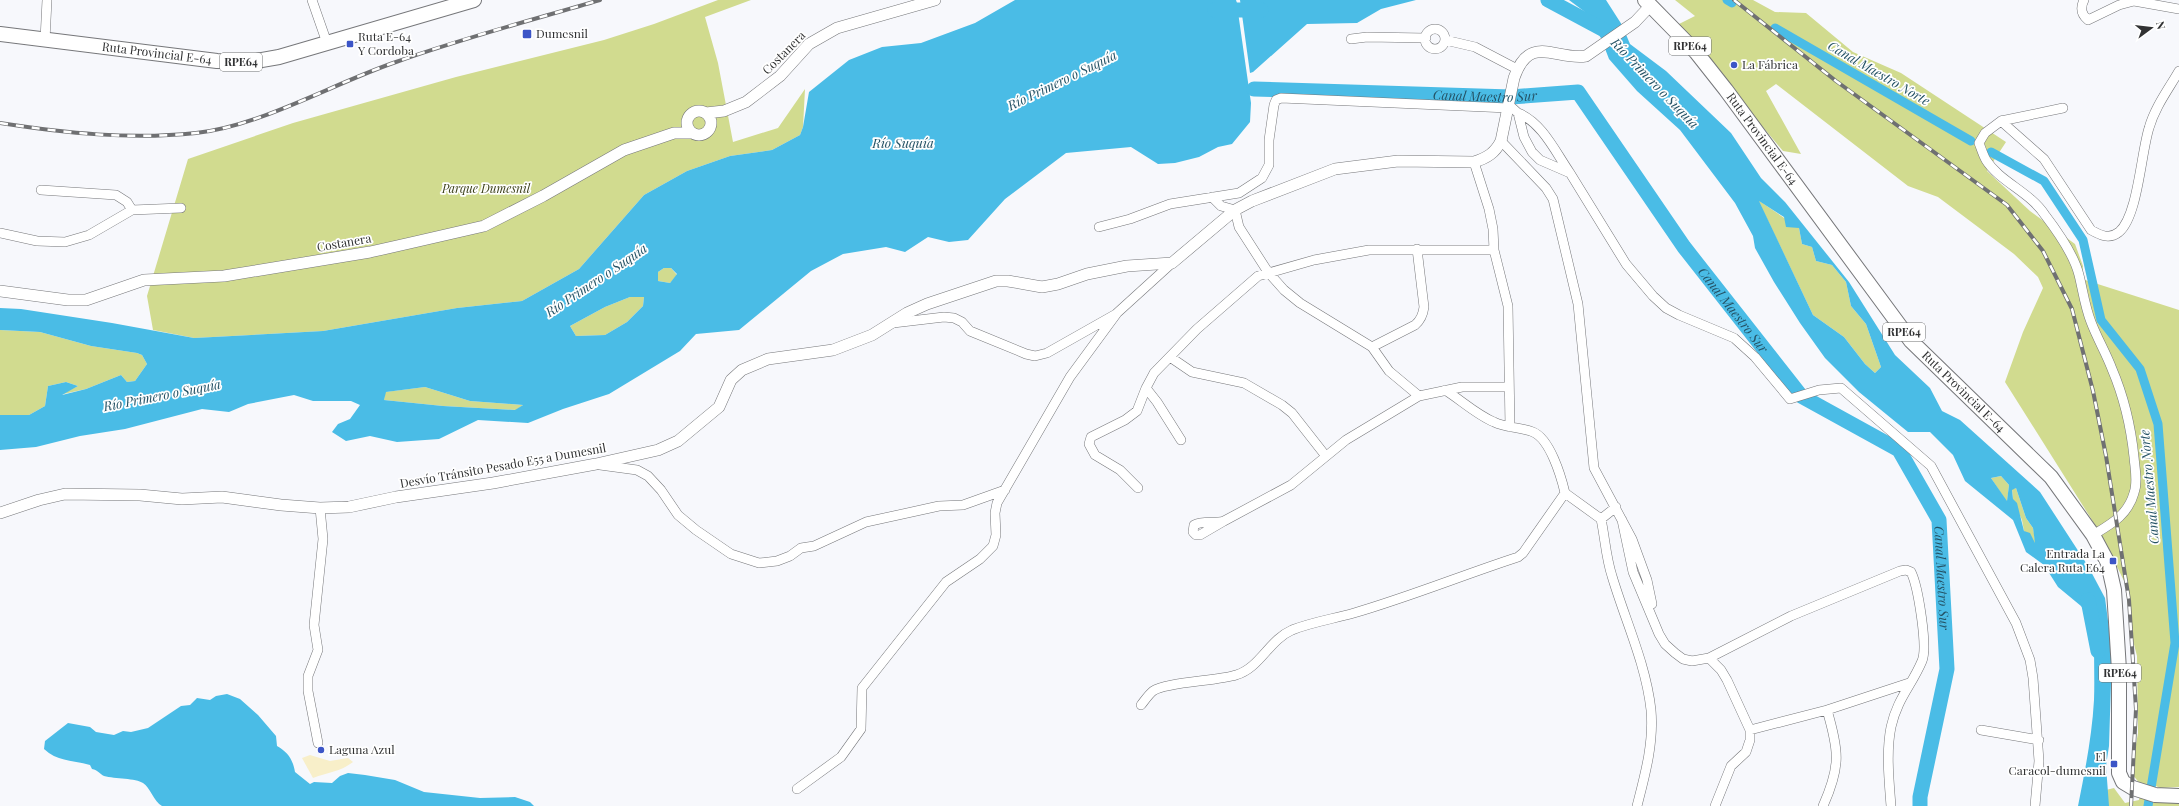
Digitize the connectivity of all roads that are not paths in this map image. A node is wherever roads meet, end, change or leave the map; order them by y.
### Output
1 (47, 0) edge
2 (312, 0) edge
3 (474, 0) edge
4 (935, 0) edge
5 (2084, 0) edge
6 (1648, 3) edge
7 (2179, 9) edge
8 (0, 34) edge
9 (1426, 38) junction
10 (45, 40) junction
11 (1350, 40) dead end
12 (1445, 40) junction
13 (327, 43) junction
14 (1517, 69) junction
15 (2179, 72) edge
16 (2063, 108) dead end
17 (1512, 109) junction
18 (724, 111) junction
19 (706, 113) junction
20 (687, 120) junction
21 (2002, 121) junction
22 (711, 124) junction
23 (674, 133) junction
24 (692, 133) junction
25 (1501, 141) junction
26 (1474, 162) junction
27 (1570, 173) junction
28 (41, 190) dead end
29 (1212, 197) junction
30 (181, 208) dead end
31 (132, 210) junction
32 (1235, 210) junction
33 (1099, 226) dead end
34 (0, 232) edge
35 (1417, 249) junction
36 (1494, 250) junction
37 (1172, 263) junction
38 (1268, 272) junction
39 (0, 291) edge
40 (1117, 313) junction
41 (892, 323) junction
42 (1372, 347) junction
43 (1170, 357) junction
44 (1508, 387) junction
45 (1146, 388) junction
46 (1445, 390) junction
47 (1419, 396) junction
48 (1510, 427) junction
49 (1181, 440) dead end
50 (1325, 455) junction
51 (596, 464) junction
52 (1138, 488) dead end
53 (1005, 490) junction
54 (1565, 493) junction
55 (1616, 507) junction
56 (320, 508) junction
57 (0, 513) edge
58 (1601, 519) junction
59 (1224, 521) dead end
60 (2093, 535) junction
61 (1709, 658) junction
62 (1909, 683) junction
63 (1141, 705) dead end
64 (1827, 710) junction
65 (1750, 730) junction
66 (1981, 730) dead end
67 (2039, 740) junction
68 (318, 742) dead end
69 (797, 789) dead end
70 (2179, 796) edge
71 (1637, 806) edge
72 (1715, 806) edge
73 (1823, 806) edge
74 (1891, 806) edge
75 (2035, 806) edge

1 - 10 street
2 - 13 street
3 - 13 main road, Ruta Provincial E-64 / RPE64
4 - 18 street, Costanera
5 - 7 street
6 - 14 street
6 - 60 main road, Ruta Provincial E-64 / RPE64
8 - 10 main road, Ruta Provincial E-64 / RPE64
9 - 11 street
9 - 12 street
9 - 12 street
10 - 13 main road, Ruta Provincial E-64 / RPE64
12 - 14 street
14 - 17 street
15 - 21 street
16 - 21 street
17 - 25 street
17 - 27 street
17 - 27 street
17 - 29 street
18 - 19 street, Costanera
18 - 22 street, Costanera
19 - 20 street, Costanera
19 - 22 street
20 - 23 street, Costanera
20 - 24 street
21 - 60 street
22 - 24 street, Costanera
23 - 24 street, Costanera
23 - 39 street, Costanera
25 - 26 street
25 - 55 street
26 - 32 street
26 - 36 street
27 - 67 street
28 - 31 street
29 - 32 street
29 - 33 street
30 - 31 street
31 - 34 street
32 - 37 street
32 - 38 street
35 - 36 street
35 - 38 street
35 - 42 street
36 - 44 street
37 - 40 street
37 - 41 street, Desvío Tránsito Pesado E55 a Dumesnil
38 - 42 street
38 - 43 street
40 - 41 street
40 - 53 street
41 - 51 street, Desvío Tránsito Pesado E55 a Dumesnil
42 - 47 street
43 - 45 street
43 - 50 street
44 - 46 street
44 - 48 street
45 - 49 street
45 - 52 street
46 - 47 street
46 - 48 street
47 - 50 street
48 - 54 street
50 - 59 street
51 - 53 street
51 - 56 street, Desvío Tránsito Pesado E55 a Dumesnil
53 - 69 street
54 - 58 street
54 - 63 street
55 - 58 street
55 - 61 street
56 - 57 street, Desvío Tránsito Pesado E55 a Dumesnil
56 - 68 street
58 - 71 street
60 - 70 main road, Ruta Provincial E-64 / RPE64
61 - 62 street
61 - 65 street
62 - 64 street
62 - 74 street
64 - 65 street
64 - 73 street
65 - 72 street
66 - 67 street
67 - 75 street

